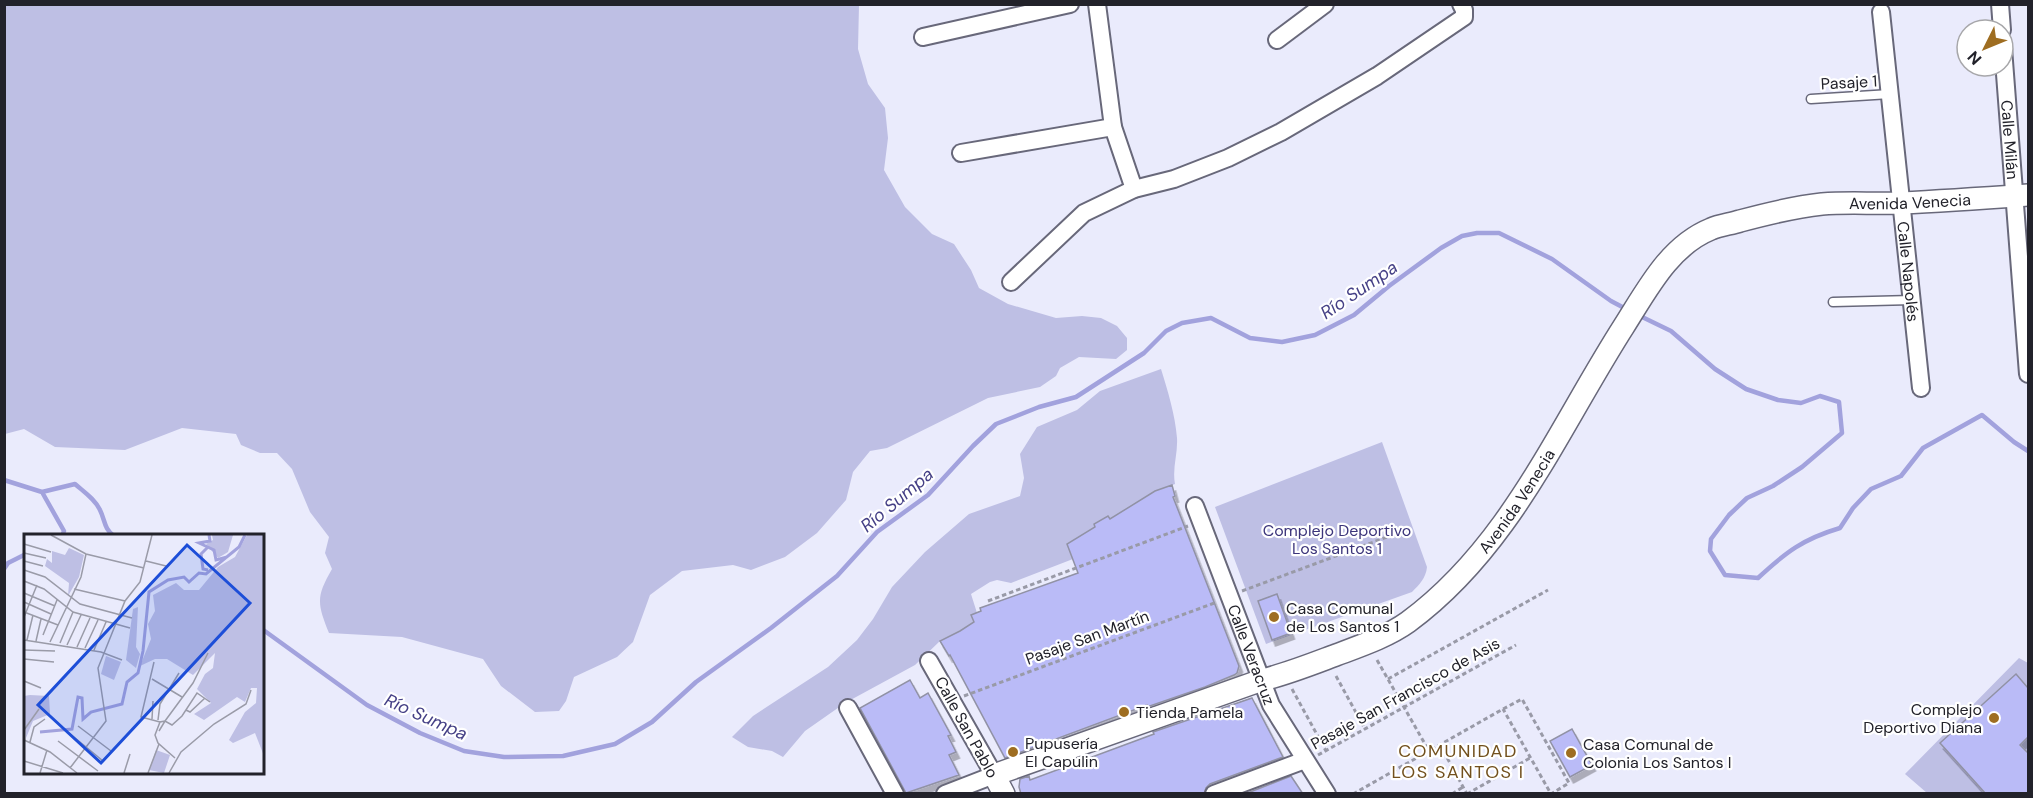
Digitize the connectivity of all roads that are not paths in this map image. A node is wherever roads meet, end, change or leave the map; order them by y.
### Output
1 (1070, 4) edge
2 (1097, 4) edge
3 (1325, 4) edge
4 (1461, 4) edge
5 (1881, 12) dead end
6 (922, 37) dead end
7 (1277, 40) dead end
8 (2007, 78) edge
9 (1890, 94) junction
10 (1811, 99) dead end
11 (1113, 127) junction
12 (960, 153) dead end
13 (1134, 189) junction
14 (2022, 195) edge
15 (1901, 203) junction
16 (1011, 282) dead end
17 (1912, 300) junction
18 (1833, 302) dead end
19 (2028, 374) edge
20 (1921, 388) dead end
21 (1198, 514) road end
22 (929, 661) dead end
23 (1262, 680) junction
24 (848, 708) dead end
25 (1305, 760) junction
26 (994, 775) junction
27 (895, 794) edge
28 (945, 794) edge
29 (1004, 794) edge
30 (1214, 794) edge
31 (1327, 794) edge

1 - 6 street
2 - 11 street
3 - 7 street
4 - 13 street
5 - 9 street, Calle Napolés
8 - 14 street, Calle Milán
9 - 10 lane, Pasaje 1
9 - 15 street, Calle Napolés
11 - 12 street
11 - 13 street
13 - 16 street
14 - 15 street, Avenida Venecia
14 - 19 street, Calle Milán
15 - 17 street, Calle Napolés
15 - 23 street, Avenida Venecia
17 - 18 lane
17 - 20 street, Calle Napolés
21 - 23 street, Calle Veracruz
22 - 26 street, Calle San Pablo
23 - 25 street, Calle Veracruz
23 - 26 street, Avenida Venecia
24 - 27 street
25 - 30 street
25 - 31 street, Calle Veracruz
26 - 28 street, Avenida Venecia
26 - 29 street, Calle San Pablo

